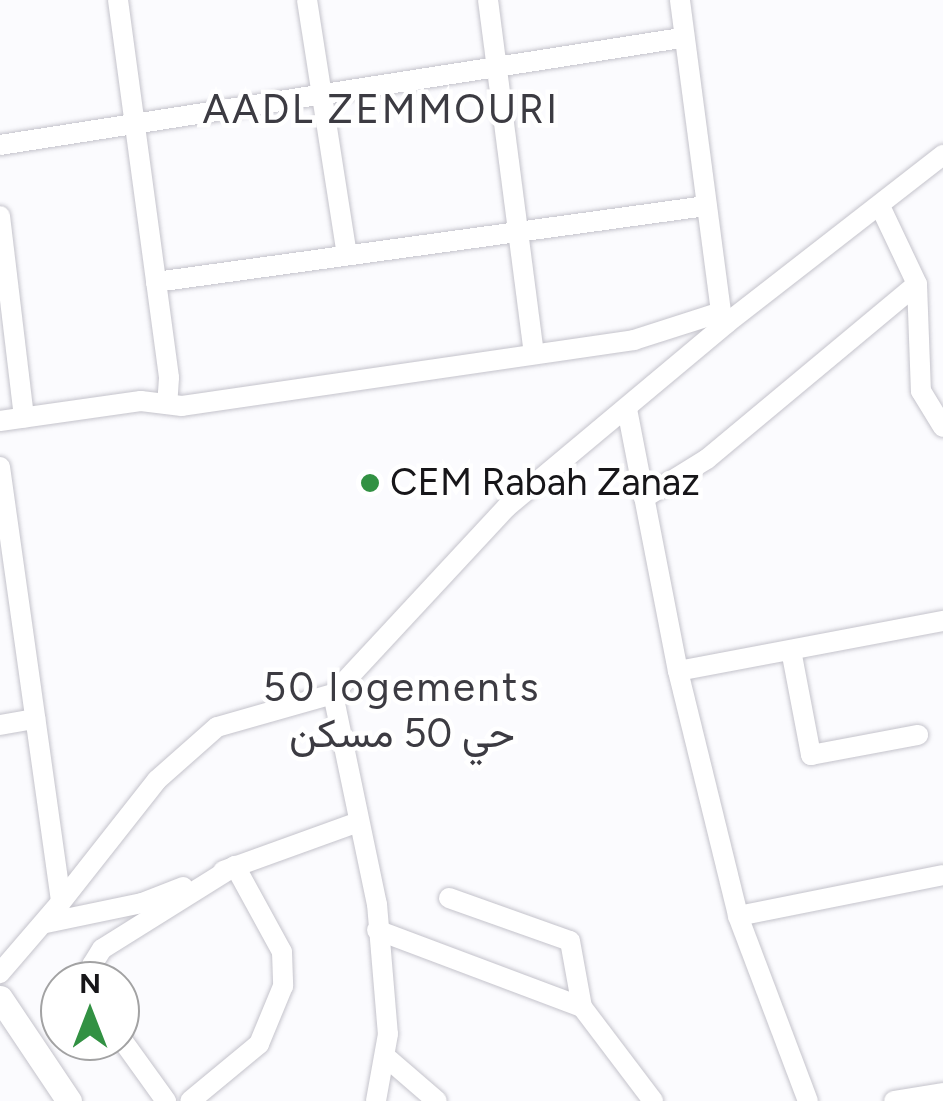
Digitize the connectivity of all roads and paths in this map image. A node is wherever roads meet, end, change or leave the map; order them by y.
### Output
1 (118, 0) edge
2 (307, 0) edge
3 (488, 0) edge
4 (680, 0) edge
5 (681, 38) junction
6 (496, 68) junction
7 (322, 95) junction
8 (135, 124) junction
9 (0, 146) edge
10 (943, 155) edge
11 (706, 206) junction
12 (880, 206) junction
13 (0, 216) edge
14 (517, 232) junction
15 (347, 256) junction
16 (156, 282) junction
17 (918, 284) junction
18 (724, 318) junction
19 (534, 354) junction
20 (166, 404) junction
21 (627, 409) junction
22 (24, 418) junction
23 (0, 421) edge
24 (943, 427) edge
25 (0, 467) edge
26 (644, 498) junction
27 (943, 621) edge
28 (790, 650) junction
29 (678, 671) junction
30 (333, 694) junction
31 (34, 719) junction
32 (0, 725) edge
33 (918, 734) dead end
34 (358, 822) junction
35 (236, 866) junction
36 (943, 875) edge
37 (449, 898) dead end
38 (60, 902) junction
39 (738, 916) junction
40 (46, 923) junction
41 (377, 930) junction
42 (94, 961) edge
43 (0, 972) edge
44 (3, 1007) edge
45 (582, 1007) junction
46 (386, 1056) junction
47 (137, 1061) edge
48 (943, 1093) edge
49 (68, 1101) edge
50 (166, 1101) edge
51 (190, 1101) edge
52 (376, 1101) edge
53 (437, 1101) edge
54 (652, 1101) edge
55 (808, 1101) edge
56 (894, 1101) edge

1 - 8 street
2 - 7 street
3 - 6 street
4 - 5 street
5 - 6 street
5 - 11 street
6 - 7 street
6 - 14 street
7 - 8 street
7 - 15 street
8 - 9 street
8 - 16 street
10 - 12 street
11 - 14 street
11 - 18 street
12 - 17 street
12 - 18 street
13 - 22 street
14 - 15 street
14 - 19 street
15 - 16 street
16 - 20 street
17 - 24 street
17 - 26 street
18 - 19 street
18 - 21 street
19 - 20 street
20 - 22 street
21 - 26 street
21 - 30 street
22 - 23 street
25 - 31 street
26 - 29 street
27 - 28 street
28 - 29 street
28 - 33 street
29 - 39 street
30 - 34 street
30 - 38 street
31 - 32 street
31 - 38 street
34 - 35 street
34 - 41 street
35 - 40 street
35 - 42 street
35 - 51 street
36 - 39 street
37 - 45 street
38 - 40 street
39 - 55 street
40 - 43 street
41 - 45 street
41 - 46 street
44 - 49 main road
45 - 54 street
46 - 52 street
46 - 53 street
47 - 50 street
48 - 56 street

